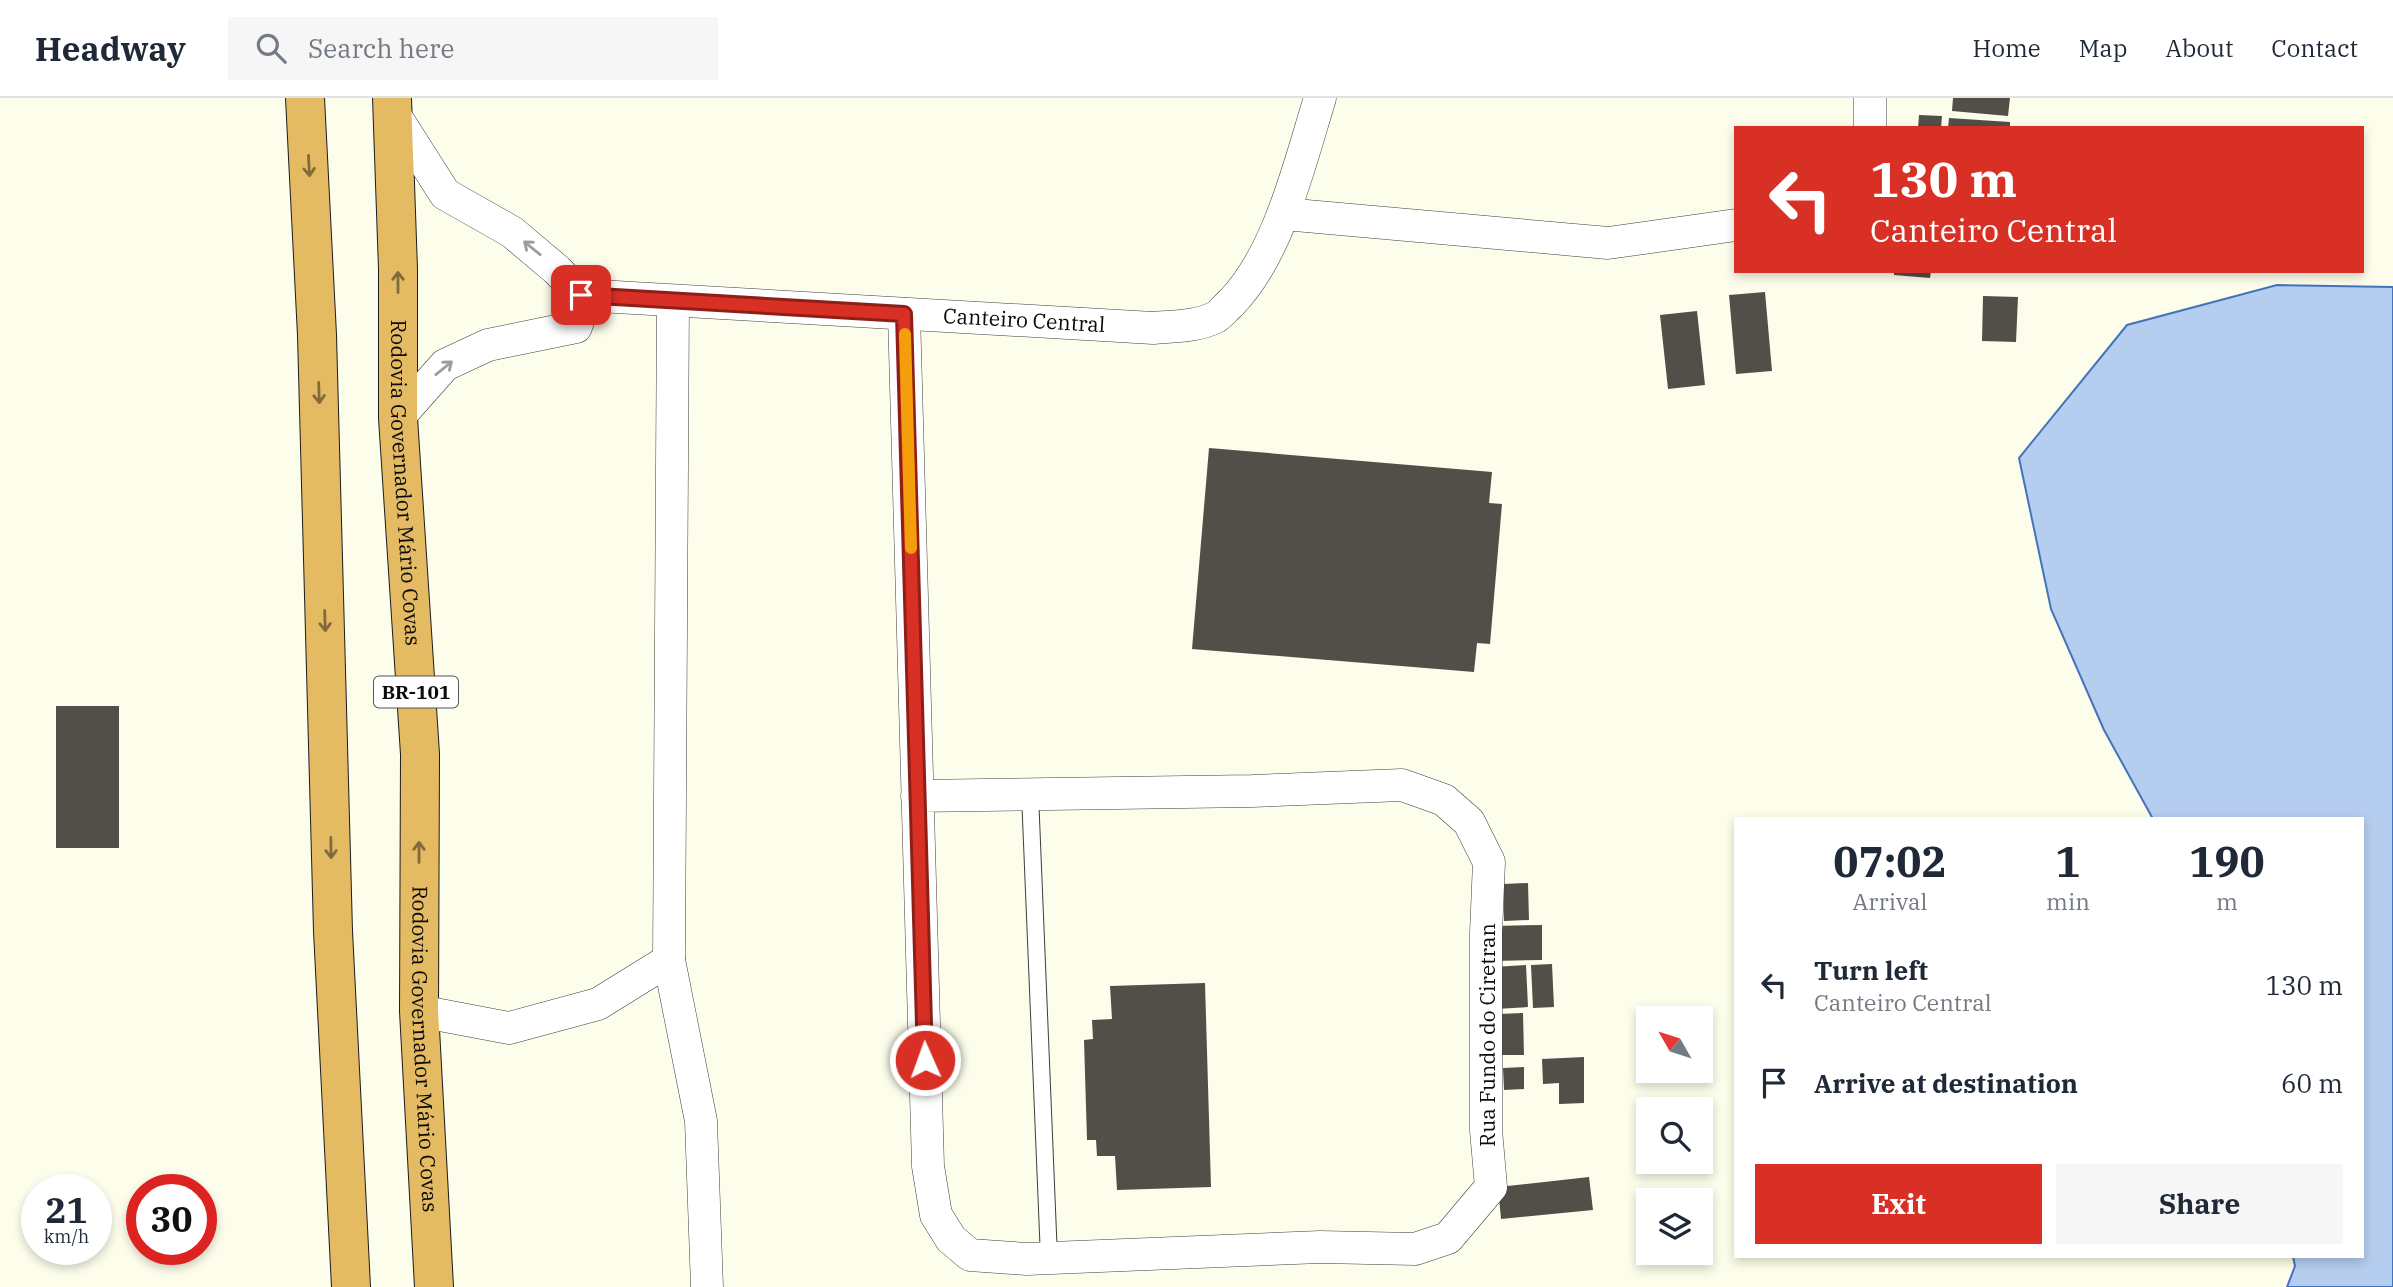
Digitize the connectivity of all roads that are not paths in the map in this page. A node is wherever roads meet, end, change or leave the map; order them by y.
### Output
1 (305, 98) edge
2 (1320, 98) edge
3 (1870, 98) edge
4 (392, 104) edge
5 (1870, 126) edge
6 (1284, 214) junction
7 (1734, 225) edge
8 (581, 295) junction
9 (673, 301) junction
10 (904, 314) junction
11 (398, 418) junction
12 (1030, 794) junction
13 (917, 796) junction
14 (669, 960) junction
15 (419, 1011) junction
16 (1049, 1258) junction
17 (351, 1287) edge
18 (434, 1287) edge
19 (707, 1287) edge

1 -> 17 highway
2 - 6 street
3 - 5 street
8 -> 4 street
11 -> 4 highway, Rodovia Governador Mário Covas / BR-101
6 - 7 street
6 - 10 street, Canteiro Central
8 - 9 street, Canteiro Central
11 -> 8 street
9 - 10 street, Canteiro Central
9 - 14 street
10 - 13 street
15 -> 11 highway, Rodovia Governador Mário Covas / BR-101
12 - 13 street
12 - 16 lane
12 - 16 street, Rua Fundo do Ciretran
13 - 16 street
14 - 15 street
14 - 19 street
15 - 18 highway, Rodovia Governador Mário Covas / BR-101

